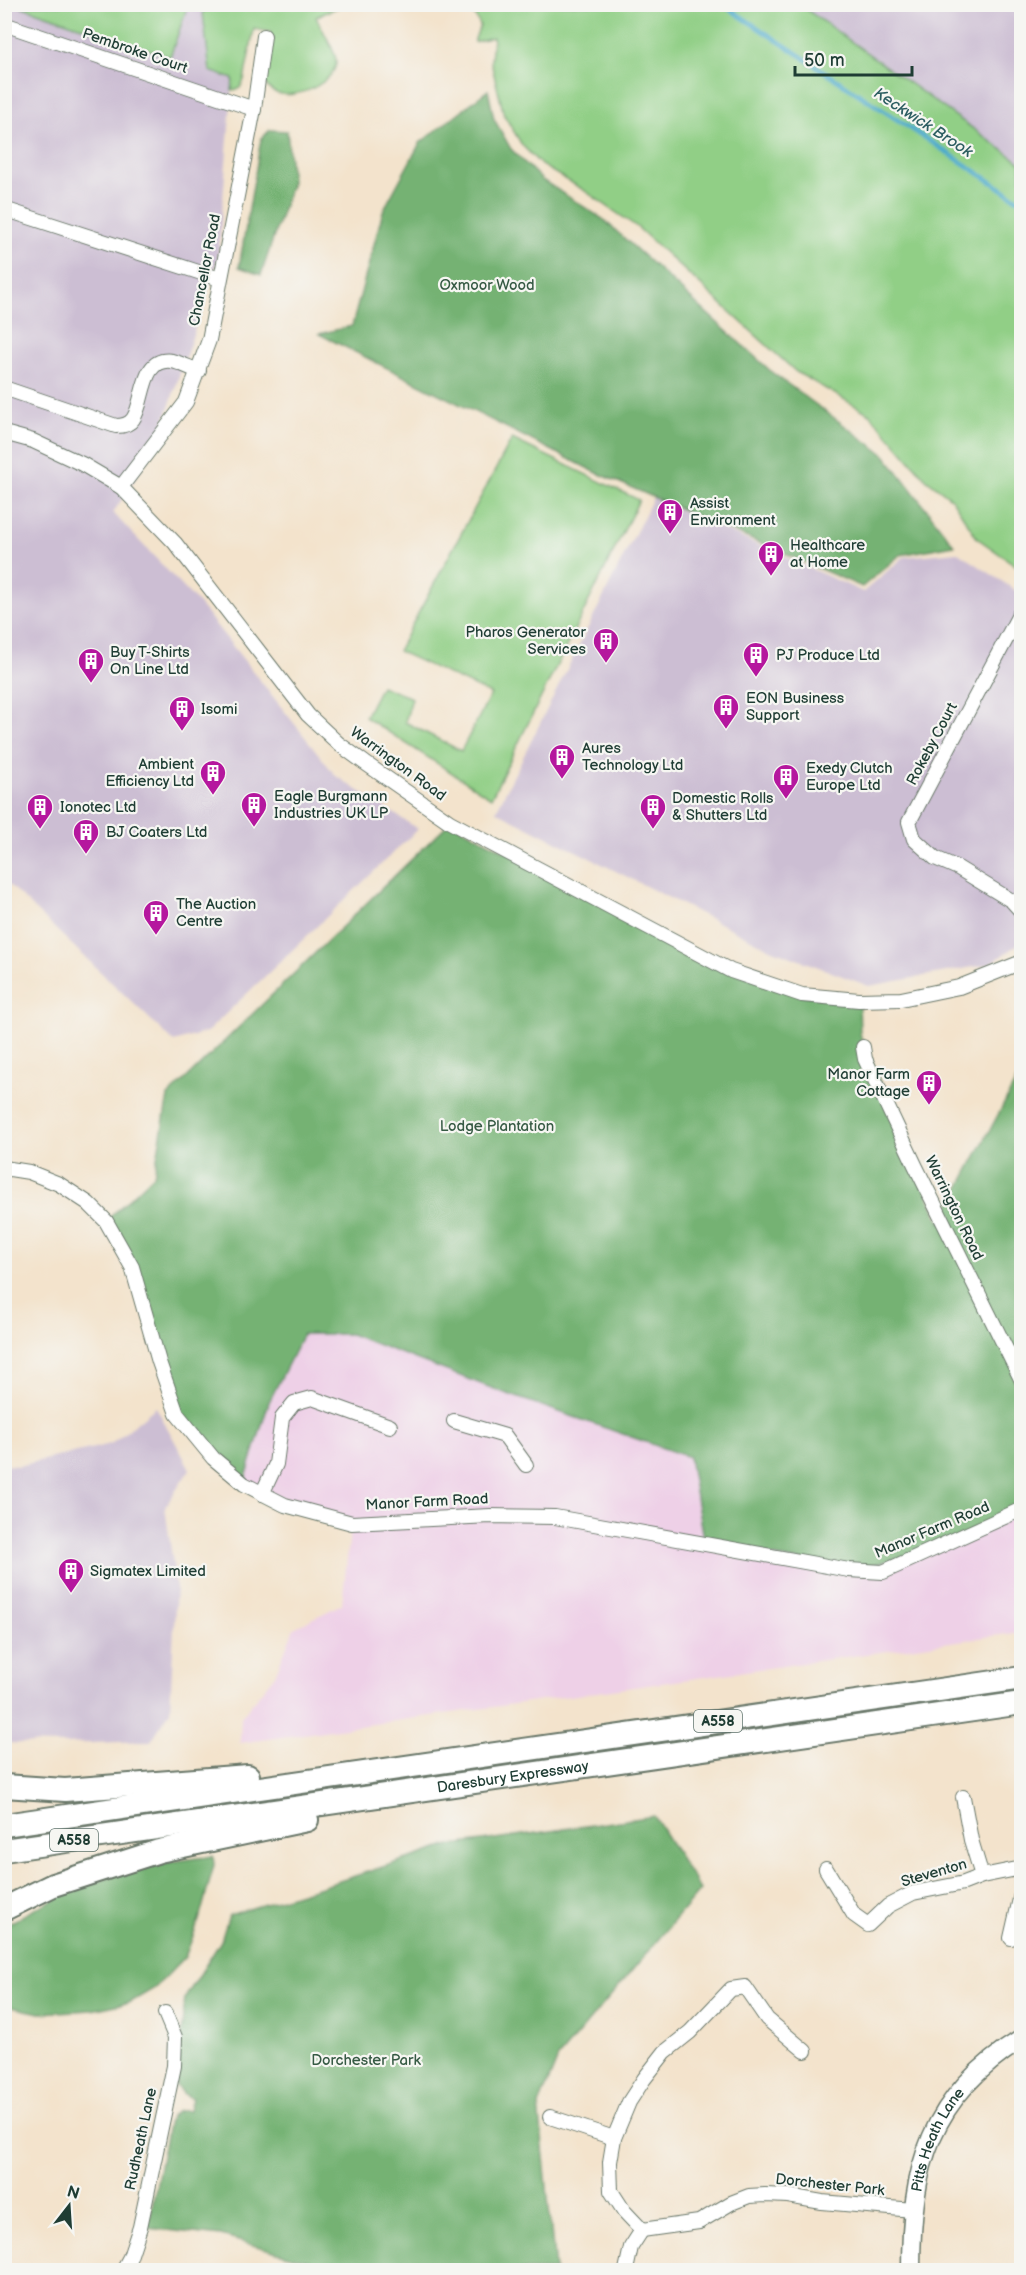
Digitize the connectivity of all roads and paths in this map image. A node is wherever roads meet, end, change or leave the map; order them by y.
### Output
1 (4, 24) edge
2 (264, 36) dead end
3 (254, 109) junction
4 (4, 209) edge
5 (220, 279) junction
6 (199, 371) junction
7 (4, 388) edge
8 (4, 433) edge
9 (121, 487) junction
10 (1020, 613) dead end
11 (1022, 912) edge
12 (1022, 962) edge
13 (863, 1047) dead end
14 (4, 1168) edge
15 (1022, 1381) edge
16 (454, 1421) dead end
17 (390, 1426) dead end
18 (526, 1465) dead end
19 (262, 1494) junction
20 (1022, 1509) edge
21 (1022, 1678) edge
22 (1022, 1703) edge
23 (416, 1766) junction
24 (526, 1775) junction
25 (4, 1786) edge
26 (963, 1797) dead end
27 (4, 1825) edge
28 (4, 1850) edge
29 (1022, 1868) edge
30 (826, 1869) dead end
31 (982, 1876) junction
32 (1022, 1890) edge
33 (4, 1909) edge
34 (1011, 1938) dead end
35 (165, 2013) dead end
36 (1022, 2039) edge
37 (805, 2051) dead end
38 (550, 2117) dead end
39 (614, 2138) junction
40 (913, 2210) junction
41 (642, 2230) junction
42 (123, 2271) edge
43 (626, 2271) edge
44 (911, 2271) edge

1 - 3 street, Pembroke Court
2 - 3 street, Chancellor Road
3 - 5 street, Chancellor Road
4 - 5 street
5 - 6 street, Chancellor Road
6 - 7 street
6 - 9 street, Chancellor Road
8 - 9 street, Warrington Road
9 - 12 street, Warrington Road
10 - 11 street, Rokeby Court
13 - 15 street, Warrington Road
14 - 19 street, Manor Farm Road
16 - 18 street
17 - 19 street
19 - 20 street, Manor Farm Road
21 - 23 main road, Daresbury Expressway / A558
22 - 24 main road, Daresbury Expressway / A558
23 - 25 main road
23 - 27 main road, Daresbury Expressway / A558
24 - 28 main road, Daresbury Expressway / A558
24 - 33 main road
26 - 31 street, Steventon
29 - 31 street, Steventon
30 - 31 street, Steventon
32 - 34 street
35 - 42 street, Rudheath Lane
36 - 40 street, Pitts Heath Lane
37 - 39 street
38 - 39 street
39 - 41 street
40 - 41 street, Dorchester Park
40 - 44 street, Pitts Heath Lane
41 - 43 street

